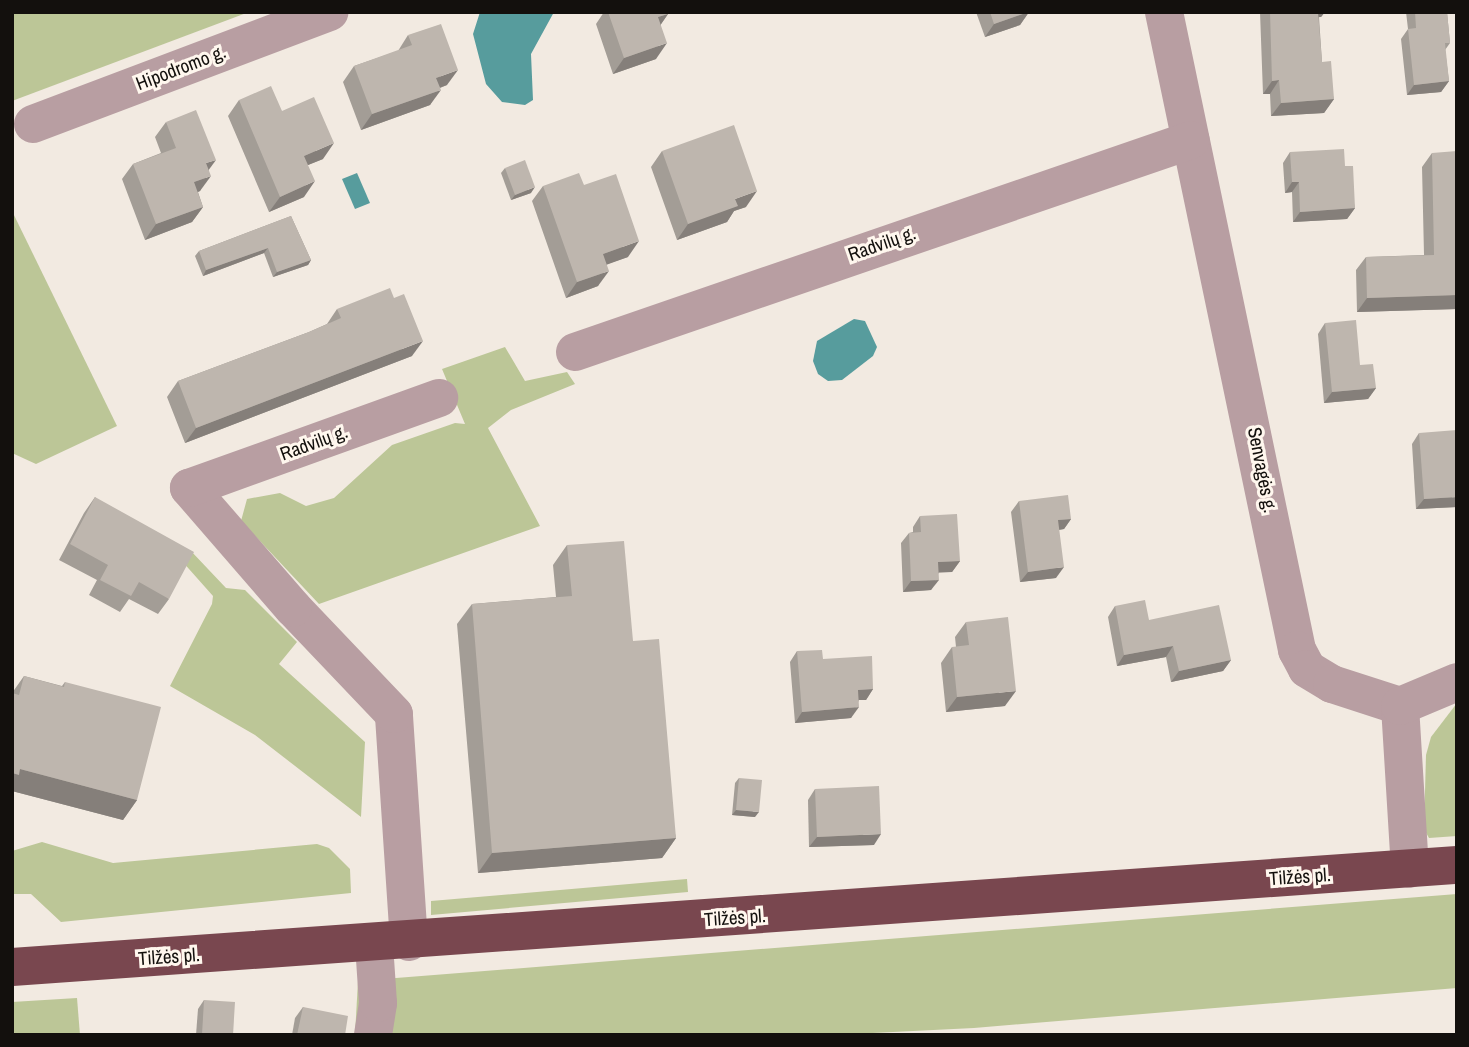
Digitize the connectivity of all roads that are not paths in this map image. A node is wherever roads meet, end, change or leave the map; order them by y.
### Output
1 (330, 12) edge
2 (1164, 12) edge
3 (33, 124) dead end
4 (1191, 140) junction
5 (575, 352) dead end
6 (439, 398) dead end
7 (1457, 682) edge
8 (1400, 706) junction
9 (1457, 865) edge
10 (1410, 869) junction
11 (392, 943) junction
12 (12, 967) edge
13 (373, 1035) edge

1 - 3 street, Hipodromo g.
2 - 4 street, Senvagės g.
4 - 5 street, Radvilų g.
4 - 8 street, Senvagės g.
6 - 11 street, Radvilų g.
7 - 8 street
8 - 10 street
9 - 10 highway, Tilžės pl.
10 - 11 highway, Tilžės pl.
11 - 12 highway, Tilžės pl.
11 - 13 street

